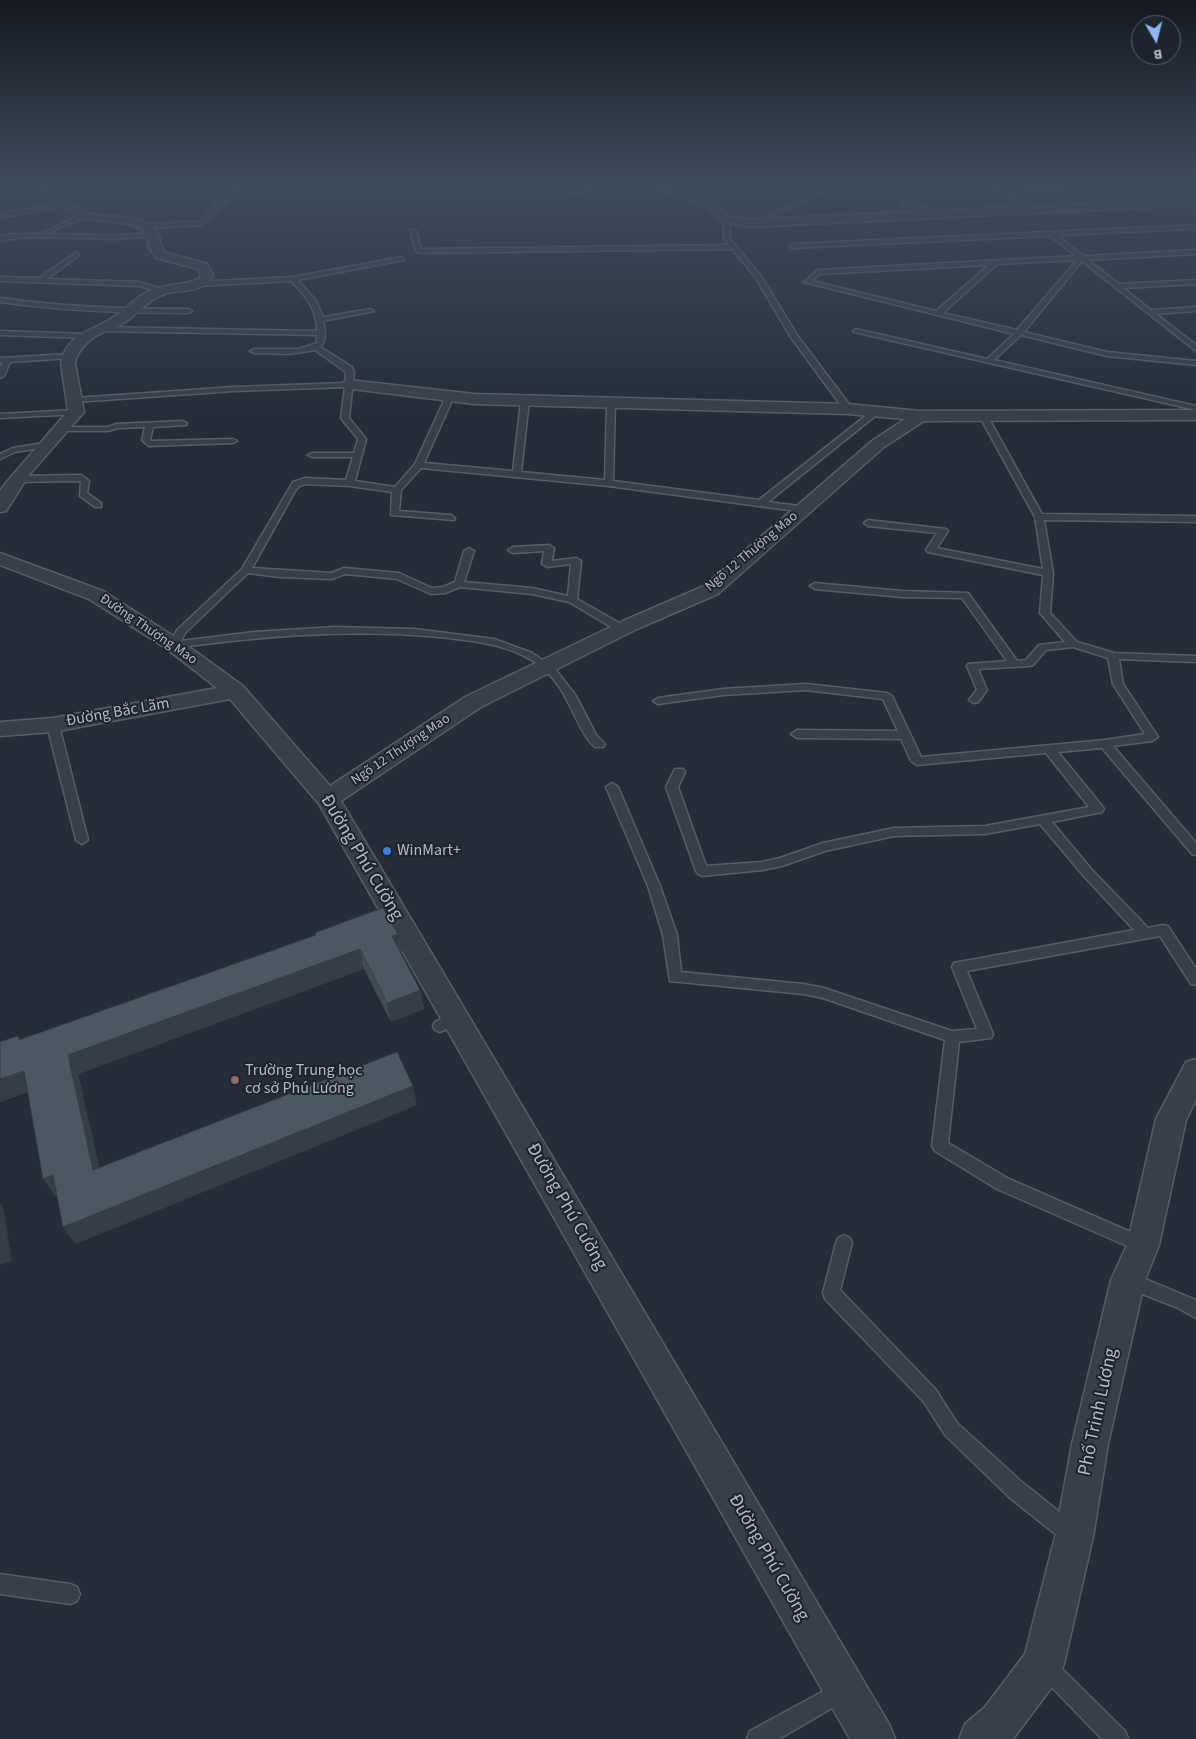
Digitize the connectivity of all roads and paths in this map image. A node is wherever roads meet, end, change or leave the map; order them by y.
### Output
1 (66, 262) edge
2 (186, 262) edge
3 (388, 262) edge
4 (746, 262) edge
5 (1021, 262) edge
6 (1079, 262) edge
7 (1087, 262) edge
8 (994, 264) junction
9 (0, 279) edge
10 (293, 279) junction
11 (41, 280) junction
12 (1196, 282) edge
13 (198, 284) junction
14 (1118, 286) junction
15 (162, 290) junction
16 (0, 300) edge
17 (1196, 308) edge
18 (132, 311) junction
19 (189, 311) dead end
20 (371, 311) dead end
21 (1149, 312) junction
22 (938, 313) junction
23 (321, 319) junction
24 (100, 329) junction
25 (856, 330) dead end
26 (0, 333) edge
27 (322, 333) junction
28 (1019, 333) junction
29 (86, 336) junction
30 (1188, 342) junction
31 (1196, 342) edge
32 (317, 348) junction
33 (1196, 349) edge
34 (254, 351) dead end
35 (69, 356) junction
36 (4, 360) edge
37 (989, 361) junction
38 (1196, 363) edge
39 (0, 376) edge
40 (349, 385) junction
41 (450, 396) junction
42 (524, 401) junction
43 (611, 403) junction
44 (76, 406) junction
45 (1196, 408) edge
46 (848, 409) junction
47 (876, 412) junction
48 (1196, 415) edge
49 (0, 416) edge
50 (920, 416) junction
51 (984, 417) junction
52 (183, 423) dead end
53 (150, 424) junction
54 (63, 429) junction
55 (233, 441) dead end
56 (49, 444) junction
57 (312, 455) dead end
58 (359, 455) junction
59 (0, 458) edge
60 (419, 465) junction
61 (517, 474) junction
62 (11, 480) edge
63 (609, 482) junction
64 (350, 483) junction
65 (397, 490) junction
66 (761, 503) junction
67 (0, 505) edge
68 (98, 505) dead end
69 (804, 509) junction
70 (1039, 517) junction
71 (450, 518) dead end
72 (1196, 519) edge
73 (868, 523) dead end
74 (512, 550) dead end
75 (469, 551) dead end
76 (0, 559) edge
77 (246, 570) junction
78 (1048, 573) junction
79 (459, 584) junction
80 (814, 586) dead end
81 (572, 600) junction
82 (622, 629) junction
83 (1073, 644) junction
84 (174, 645) junction
85 (1113, 656) junction
86 (1196, 658) edge
87 (1014, 664) junction
88 (546, 665) junction
89 (235, 692) junction
90 (974, 700) dead end
91 (658, 701) dead end
92 (53, 725) junction
93 (0, 729) edge
94 (797, 734) dead end
95 (905, 735) junction
96 (599, 744) dead end
97 (1105, 744) junction
98 (1049, 749) junction
99 (679, 772) dead end
100 (612, 787) dead end
101 (328, 799) junction
102 (1043, 819) junction
103 (1196, 831) edge
104 (1182, 834) junction
105 (82, 840) dead end
106 (1196, 851) edge
107 (1145, 933) junction
108 (1196, 980) edge
109 (952, 1037) junction
110 (1196, 1071) edge
111 (844, 1243) dead end
112 (1143, 1245) junction
113 (1128, 1280) junction
114 (1196, 1310) edge
115 (1074, 1536) junction
116 (0, 1584) edge
117 (70, 1594) dead end
118 (1043, 1664) junction
119 (844, 1689) junction
120 (758, 1739) edge
121 (874, 1739) edge
122 (980, 1739) edge
123 (1117, 1739) edge

1 - 11 lane
2 - 13 street
3 - 10 lane
4 - 46 lane
5 - 8 lane
6 - 28 lane
7 - 14 lane
8 - 22 lane
8 - 22 lane
9 - 11 lane
10 - 13 lane
10 - 23 lane
11 - 15 lane
12 - 14 lane
13 - 15 street
14 - 21 lane
15 - 18 street
16 - 18 lane
17 - 21 lane
18 - 19 lane
18 - 24 street
20 - 23 lane
21 - 30 lane
22 - 28 lane
23 - 27 lane
24 - 27 lane
24 - 29 street
25 - 37 lane
26 - 29 lane
27 - 32 lane
28 - 37 lane
28 - 38 lane
29 - 35 street
30 - 31 lane
30 - 33 lane
32 - 34 lane
32 - 40 lane
35 - 36 lane
35 - 44 street
36 - 39 lane
37 - 45 lane
40 - 41 street
40 - 44 lane
40 - 58 lane
41 - 42 street
41 - 60 lane
42 - 43 street
42 - 61 lane
43 - 46 street
43 - 63 lane
44 - 49 lane
44 - 54 street
46 - 47 street
47 - 50 street
47 - 66 lane
48 - 51 street
50 - 51 street
50 - 69 street, Ngõ 12 Thượng Mao
51 - 70 lane
52 - 53 lane
53 - 54 lane
53 - 55 lane
54 - 56 street
56 - 59 lane
56 - 62 street
57 - 58 lane
58 - 64 lane
60 - 61 lane
60 - 65 lane
61 - 63 lane
62 - 67 street
62 - 68 lane
63 - 66 lane
64 - 65 lane
64 - 77 lane
65 - 71 lane
66 - 69 lane
69 - 82 street, Ngõ 12 Thượng Mao
70 - 72 lane
70 - 78 lane
73 - 78 lane
74 - 81 lane
75 - 79 lane
76 - 84 street, Đường Thượng Mao
77 - 79 lane
77 - 84 lane
78 - 83 lane
79 - 81 lane
80 - 87 lane
81 - 82 lane
82 - 88 street, Ngõ 12 Thượng Mao
83 - 85 lane
83 - 87 lane
84 - 88 lane
84 - 89 street, Đường Thượng Mao
85 - 86 lane
85 - 97 lane
87 - 90 lane
88 - 96 lane
88 - 101 street, Ngõ 12 Thượng Mao
89 - 92 street, Đường Bắc Lãm
89 - 101 street, Đường Phú Cường
91 - 95 lane
92 - 93 street, Đường Bắc Lãm
92 - 105 lane
94 - 95 lane
95 - 98 lane
97 - 98 lane
97 - 104 lane
98 - 102 lane
99 - 102 lane
100 - 109 lane
101 - 119 street, Đường Phú Cường
102 - 107 lane
103 - 104 lane
104 - 106 lane
107 - 108 lane
107 - 109 lane
109 - 112 lane
110 - 112 street, Phố Trinh Lương
111 - 115 lane
112 - 113 street, Phố Trinh Lương
113 - 114 lane
113 - 115 street, Phố Trinh Lương
115 - 118 street, Phố Trinh Lương
116 - 117 lane
118 - 122 street, Phố Trinh Lương
118 - 123 lane
119 - 120 lane
119 - 121 street, Đường Phú Cường

